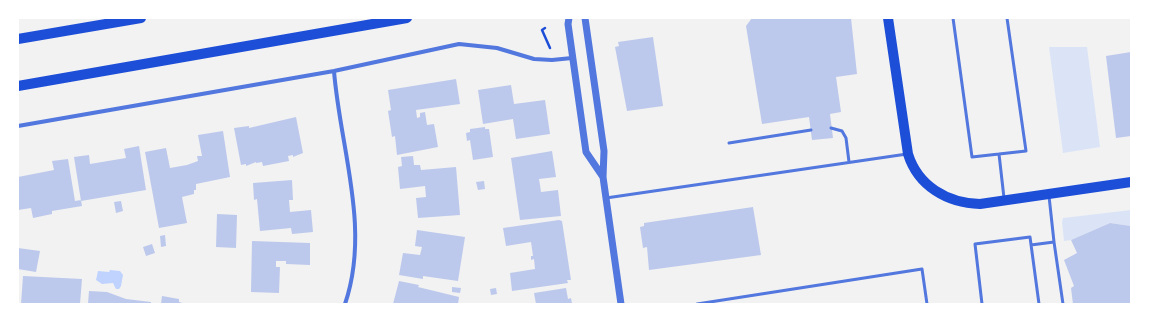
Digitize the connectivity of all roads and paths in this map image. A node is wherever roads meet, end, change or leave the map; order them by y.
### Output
1 (141, 18) edge
2 (407, 18) edge
3 (569, 18) edge
4 (585, 18) edge
5 (953, 18) edge
6 (1007, 18) edge
7 (890, 20) edge
8 (545, 28) dead end
9 (18, 39) edge
10 (550, 48) dead end
11 (572, 58) junction
12 (334, 71) junction
13 (18, 86) edge
14 (18, 126) edge
15 (831, 128) dead end
16 (811, 130) dead end
17 (729, 143) dead end
18 (908, 154) junction
19 (999, 154) junction
20 (849, 162) junction
21 (603, 177) junction
22 (1131, 182) edge
23 (1049, 194) junction
24 (606, 198) junction
25 (1004, 202) junction
26 (1054, 242) junction
27 (1031, 245) junction
28 (345, 304) edge
29 (621, 304) edge
30 (697, 304) edge
31 (927, 304) edge
32 (982, 304) edge
33 (1039, 304) edge
34 (1063, 304) edge

1 - 9 main road
2 - 13 main road
3 - 11 street
4 - 21 street
5 - 19 lane
6 - 19 lane
7 - 18 main road
8 - 10 path
11 - 12 street
11 - 21 street
12 - 14 street
12 - 28 street
15 - 20 lane
16 - 17 lane
18 - 20 lane
18 - 25 main road
19 - 25 lane
20 - 24 lane
21 - 24 street
22 - 23 main road
23 - 25 main road
23 - 26 lane
24 - 29 street
26 - 27 lane
26 - 34 lane
27 - 32 lane
27 - 33 lane
30 - 31 lane

